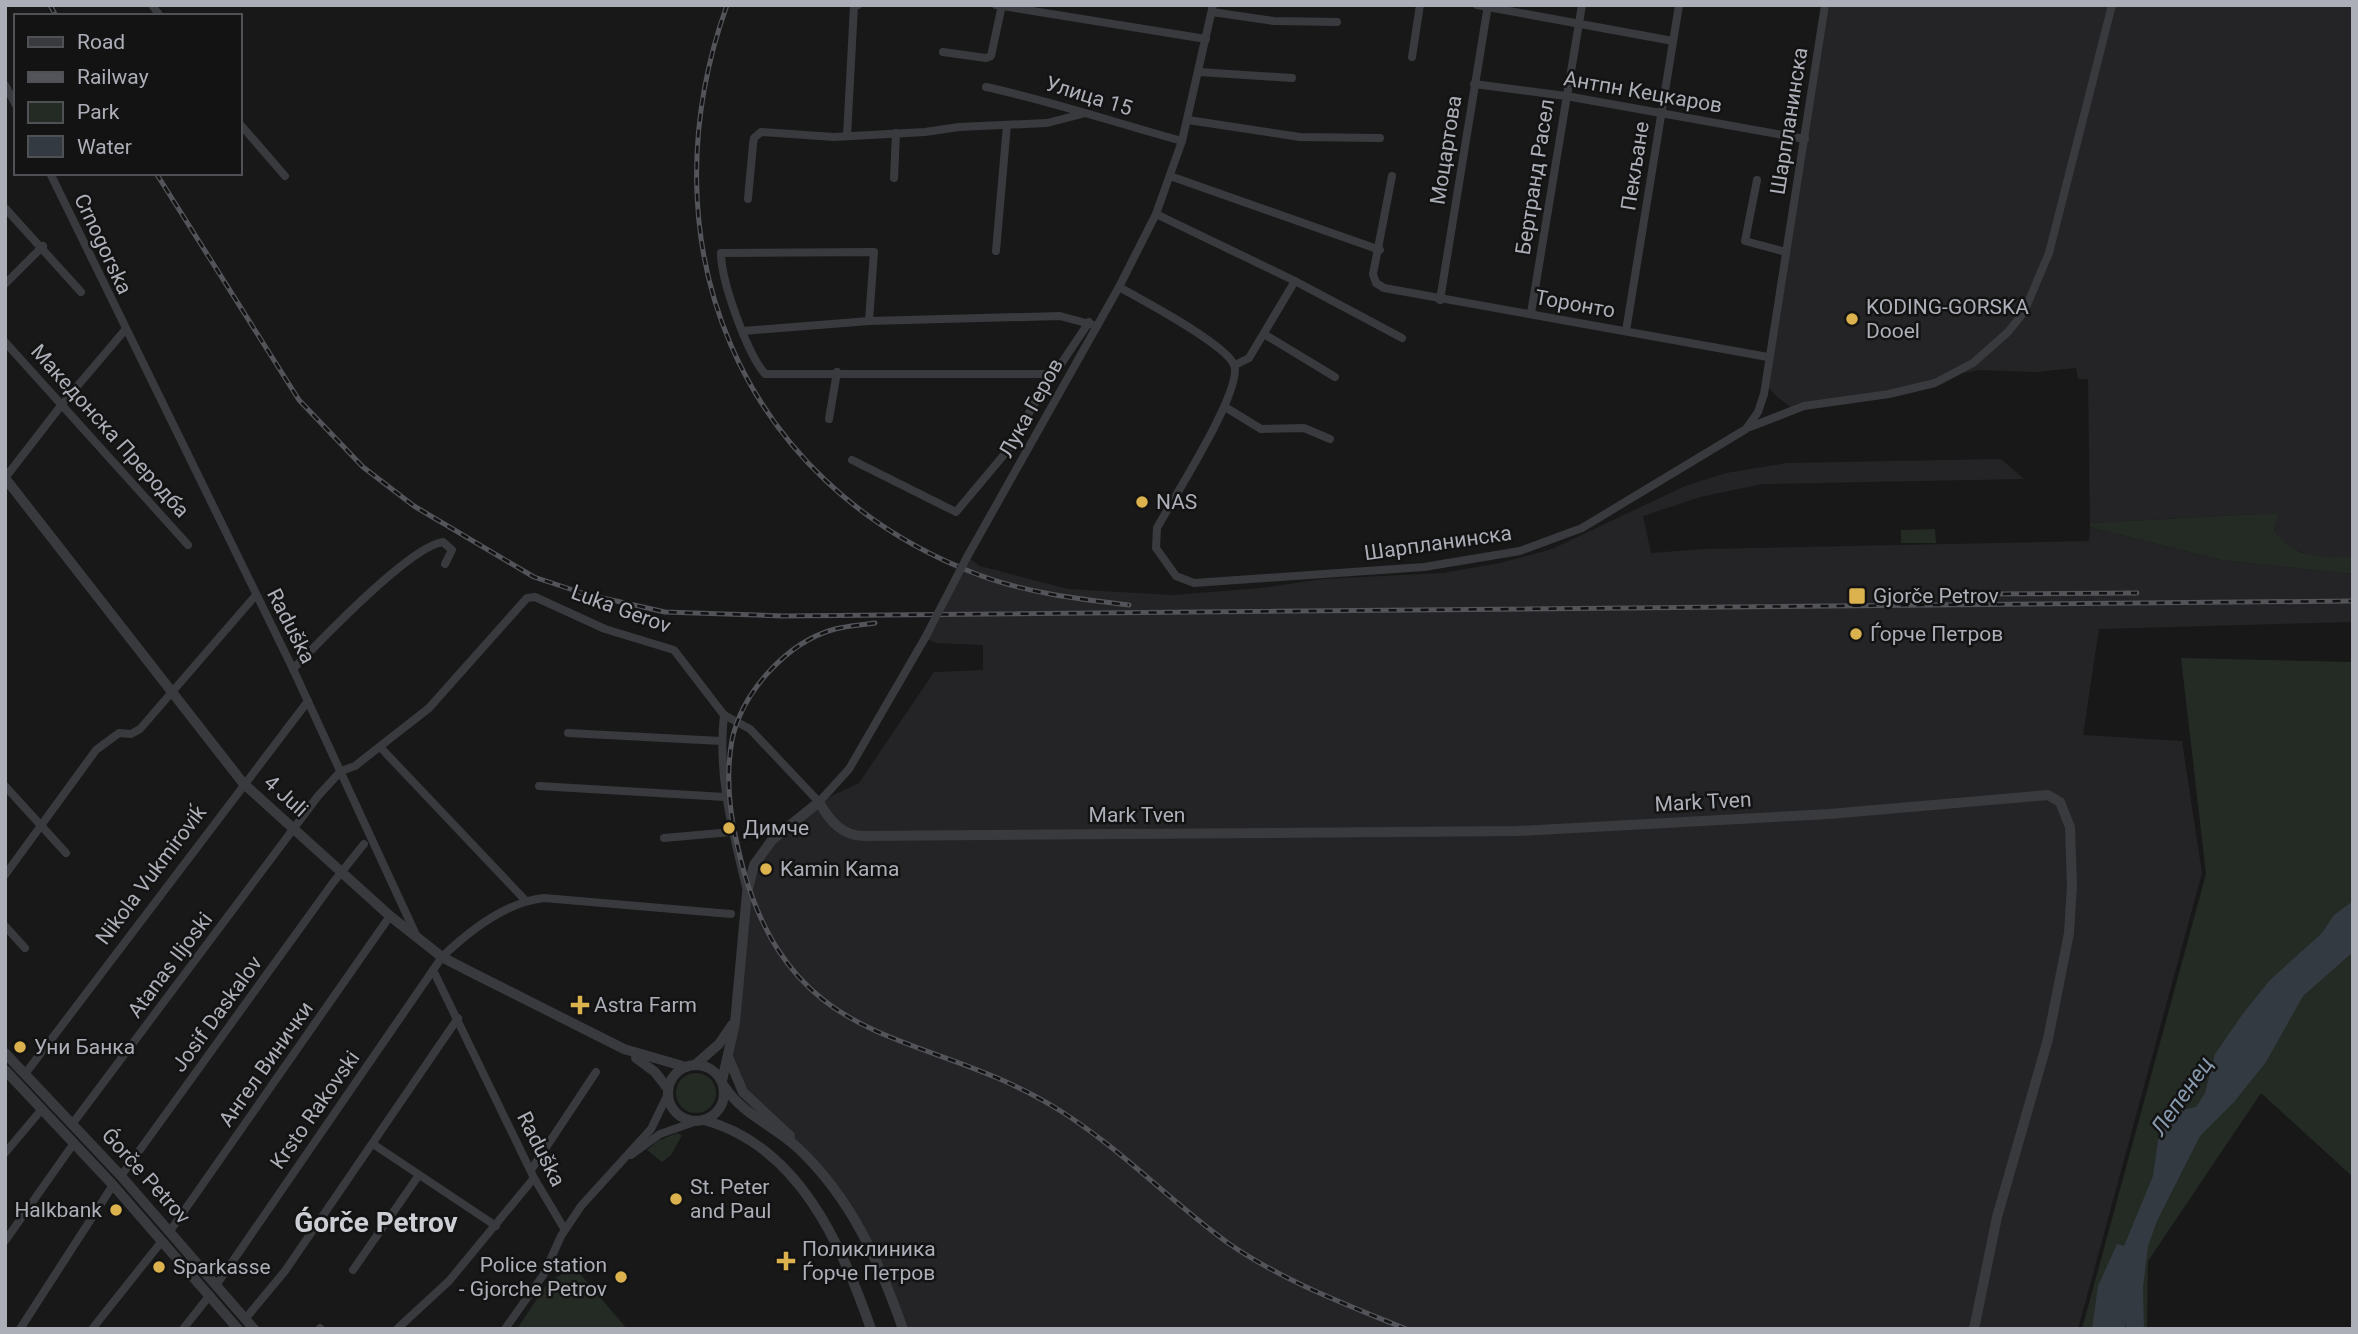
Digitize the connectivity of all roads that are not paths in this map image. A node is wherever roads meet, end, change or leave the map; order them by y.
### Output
1 (858, 5) edge
2 (996, 5) edge
3 (1420, 5) edge
4 (1477, 5) edge
5 (1582, 5) edge
6 (1679, 5) edge
7 (1825, 5) edge
8 (2112, 5) edge
9 (1002, 6) edge
10 (1487, 6) edge
11 (1213, 9) edge
12 (1337, 22) dead end
13 (1579, 24) junction
14 (1206, 39) junction
15 (1673, 41) junction
16 (943, 52) dead end
17 (1412, 57) dead end
18 (1199, 72) junction
19 (1292, 78) dead end
20 (1474, 84) junction
21 (5, 85) edge
22 (986, 87) dead end
23 (1566, 96) junction
24 (14, 101) edge
25 (1661, 113) junction
26 (1082, 114) junction
27 (1188, 120) junction
28 (1007, 125) junction
29 (242, 126) edge
30 (896, 133) junction
31 (847, 136) junction
32 (1380, 138) dead end
33 (1805, 139) junction
34 (1182, 141) junction
35 (51, 175) edge
36 (285, 176) dead end
37 (1170, 176) junction
38 (1392, 176) dead end
39 (894, 178) dead end
40 (1757, 180) dead end
41 (748, 199) dead end
42 (5, 208) edge
43 (1156, 214) junction
44 (43, 247) junction
45 (1380, 250) junction
46 (996, 251) dead end
47 (1786, 252) junction
48 (1295, 281) junction
49 (5, 284) edge
50 (1119, 287) junction
51 (81, 292) dead end
52 (1440, 300) junction
53 (1531, 313) junction
54 (869, 321) junction
55 (1093, 324) junction
56 (125, 330) junction
57 (743, 331) junction
58 (1626, 331) junction
59 (1264, 334) junction
60 (1402, 338) dead end
61 (5, 342) edge
62 (1768, 357) junction
63 (1235, 365) junction
64 (837, 372) junction
65 (1054, 374) junction
66 (1335, 377) dead end
67 (62, 403) junction
68 (1225, 407) junction
69 (829, 419) dead end
70 (1746, 429) junction
71 (1330, 439) dead end
72 (852, 460) dead end
73 (5, 478) edge
74 (188, 545) dead end
75 (445, 564) dead end
76 (256, 595) junction
77 (293, 668) junction
78 (171, 690) junction
79 (308, 701) junction
80 (724, 715) junction
81 (568, 733) dead end
82 (721, 741) junction
83 (381, 748) junction
84 (341, 771) junction
85 (243, 783) junction
86 (5, 786) edge
87 (539, 786) dead end
88 (725, 797) junction
89 (819, 802) junction
90 (41, 825) junction
91 (293, 828) junction
92 (732, 832) junction
93 (664, 838) dead end
94 (364, 844) dead end
95 (66, 853) dead end
96 (341, 873) junction
97 (5, 875) edge
98 (747, 893) junction
99 (525, 900) junction
100 (731, 914) dead end
101 (390, 916) junction
102 (5, 926) edge
103 (419, 940) junction
104 (25, 948) dead end
105 (442, 957) junction
106 (433, 970) junction
107 (737, 1008) junction
108 (458, 1018) junction
109 (624, 1049) junction
110 (5, 1053) edge
111 (728, 1057) junction
112 (690, 1066) junction
113 (5, 1070) edge
114 (596, 1072) dead end
115 (25, 1074) junction
116 (723, 1084) junction
117 (668, 1092) junction
118 (42, 1109) junction
119 (699, 1121) junction
120 (73, 1123) junction
121 (74, 1143) junction
122 (373, 1144) junction
123 (797, 1148) junction
124 (6, 1150) edge
125 (625, 1159) junction
126 (533, 1174) junction
127 (419, 1175) junction
128 (121, 1176) junction
129 (113, 1185) junction
130 (496, 1226) junction
131 (565, 1230) junction
132 (170, 1231) junction
133 (5, 1241) edge
134 (162, 1241) junction
135 (353, 1270) dead end
136 (217, 1284) junction
137 (210, 1295) junction
138 (246, 1318) junction
139 (20, 1329) edge
140 (92, 1329) edge
141 (183, 1329) edge
142 (238, 1329) edge
143 (254, 1329) edge
144 (397, 1329) edge
145 (505, 1329) edge
146 (871, 1329) edge
147 (903, 1329) edge
148 (1975, 1329) edge

1 - 31 street
2 - 9 street
3 - 17 street
4 - 10 street
5 - 13 street, Бертранд Расел
6 - 15 street, Пекљане
7 - 33 street, Шарпланинска
8 - 70 street
9 - 14 street
9 - 16 street
10 - 13 street
10 - 20 street, Моцартова
11 - 12 street
11 - 14 street, Лука Геров
13 - 15 street
13 - 23 street, Бертранд Расел
14 - 18 street, Лука Геров
15 - 25 street, Пекљане
18 - 19 street
18 - 27 street, Лука Геров
20 - 23 street, Антпн Кецкаров
20 - 52 street, Моцартова
21 - 24 street
22 - 26 street, Улица 15
23 - 25 street, Антпн Кецкаров
23 - 53 street, Бертранд Расел
25 - 33 street, Антпн Кецкаров
25 - 58 street, Пекљане
26 - 28 street
26 - 34 street, Улица 15
27 - 32 street
27 - 34 street, Лука Геров
28 - 30 street
28 - 46 street
29 - 36 street
30 - 31 street
30 - 39 street
31 - 41 street
33 - 47 street, Шарпланинска
34 - 37 street, Лука Геров
35 - 56 street, Crnogorska
37 - 43 street, Лука Геров
37 - 45 street
38 - 45 street
40 - 47 street
42 - 44 street
43 - 48 street
43 - 50 street, Лука Геров
44 - 49 street
44 - 51 street
45 - 52 street, Торонто
47 - 62 street, Шарпланинска
48 - 59 street
48 - 60 street
50 - 55 street, Лука Геров
50 - 63 street
52 - 53 street, Торонто
53 - 58 street, Торонто
54 - 55 street
54 - 57 street
54 - 57 street
55 - 65 street
55 - 89 street, Лука Геров, bridge
56 - 67 street
56 - 76 street, Raduška
57 - 64 street
58 - 62 street, Торонто
59 - 63 street
59 - 66 street
61 - 67 street, Македонска Преродба
62 - 70 street, Шарпланинска
63 - 68 street, Шарпланинска
64 - 65 street
64 - 69 street
65 - 72 street
67 - 73 street
67 - 74 street, Македонска Преродба
68 - 70 street, Шарпланинска
68 - 71 street
73 - 78 street, 4 Juli
75 - 77 street
76 - 77 street, Raduška
76 - 78 street
77 - 79 street, Raduška
78 - 85 street, 4 Juli
78 - 90 street
79 - 84 street, Raduška
79 - 85 street, Nikola Vukmiroviḱ
80 - 82 street
80 - 83 street, Luka Gerov
80 - 89 street, Luka Gerov
81 - 82 street
82 - 88 street
83 - 84 street
83 - 99 street
84 - 91 street, Atanas Iljoski
84 - 103 street, Raduška
85 - 91 street, 4 Juli
85 - 115 street, Nikola Vukmiroviḱ
86 - 90 street
87 - 88 street
88 - 92 street
89 - 98 street
89 - 148 street, Mark Tven
90 - 95 street
90 - 97 street
91 - 96 street, 4 Juli
91 - 120 street, Atanas Iljoski
92 - 93 street
92 - 98 street
94 - 96 street, Josif Daskalov
96 - 101 street, 4 Juli
96 - 128 street, Josif Daskalov
98 - 107 street
99 - 100 street
99 - 105 street, Krsto Rakovski
101 - 103 street, 4 Juli
101 - 132 street, Ангел Винички
102 - 104 street
103 - 105 street, 4 Juli
105 - 106 street, Krsto Rakovski
105 - 109 street, 4 Juli
106 - 108 street, Raduška
106 - 136 street, Krsto Rakovski
107 - 111 street
107 - 112 street
108 - 122 street
108 - 126 street, Raduška
109 - 112 street, 4 Juli
109 - 117 street, 4 Juli
110 - 115 street, Ǵorče Petrov
111 - 116 street
111 - 123 street
112 - 116 street
112 - 117 street
113 - 118 street, Ǵorče Petrov
114 - 126 street
115 - 120 street, Ǵorče Petrov
116 - 119 street
116 - 123 street
117 - 119 street
117 - 125 street
118 - 121 street, Ǵorče Petrov
118 - 124 street
119 - 125 street
119 - 146 street
120 - 128 street, Ǵorče Petrov
121 - 129 street, Ǵorče Petrov
121 - 133 street
122 - 127 street
122 - 138 street
123 - 147 street
125 - 131 street
126 - 130 street
126 - 131 street, Raduška
127 - 130 street
127 - 135 street
128 - 132 street, Ǵorče Petrov
129 - 134 street, Ǵorče Petrov
129 - 139 street
130 - 144 street
131 - 145 street
132 - 136 street, Ǵorče Petrov
134 - 137 street, Ǵorče Petrov
134 - 140 street
136 - 138 street, Ǵorče Petrov
137 - 141 street
137 - 142 street, Ǵorče Petrov
138 - 143 street, Ǵorče Petrov

